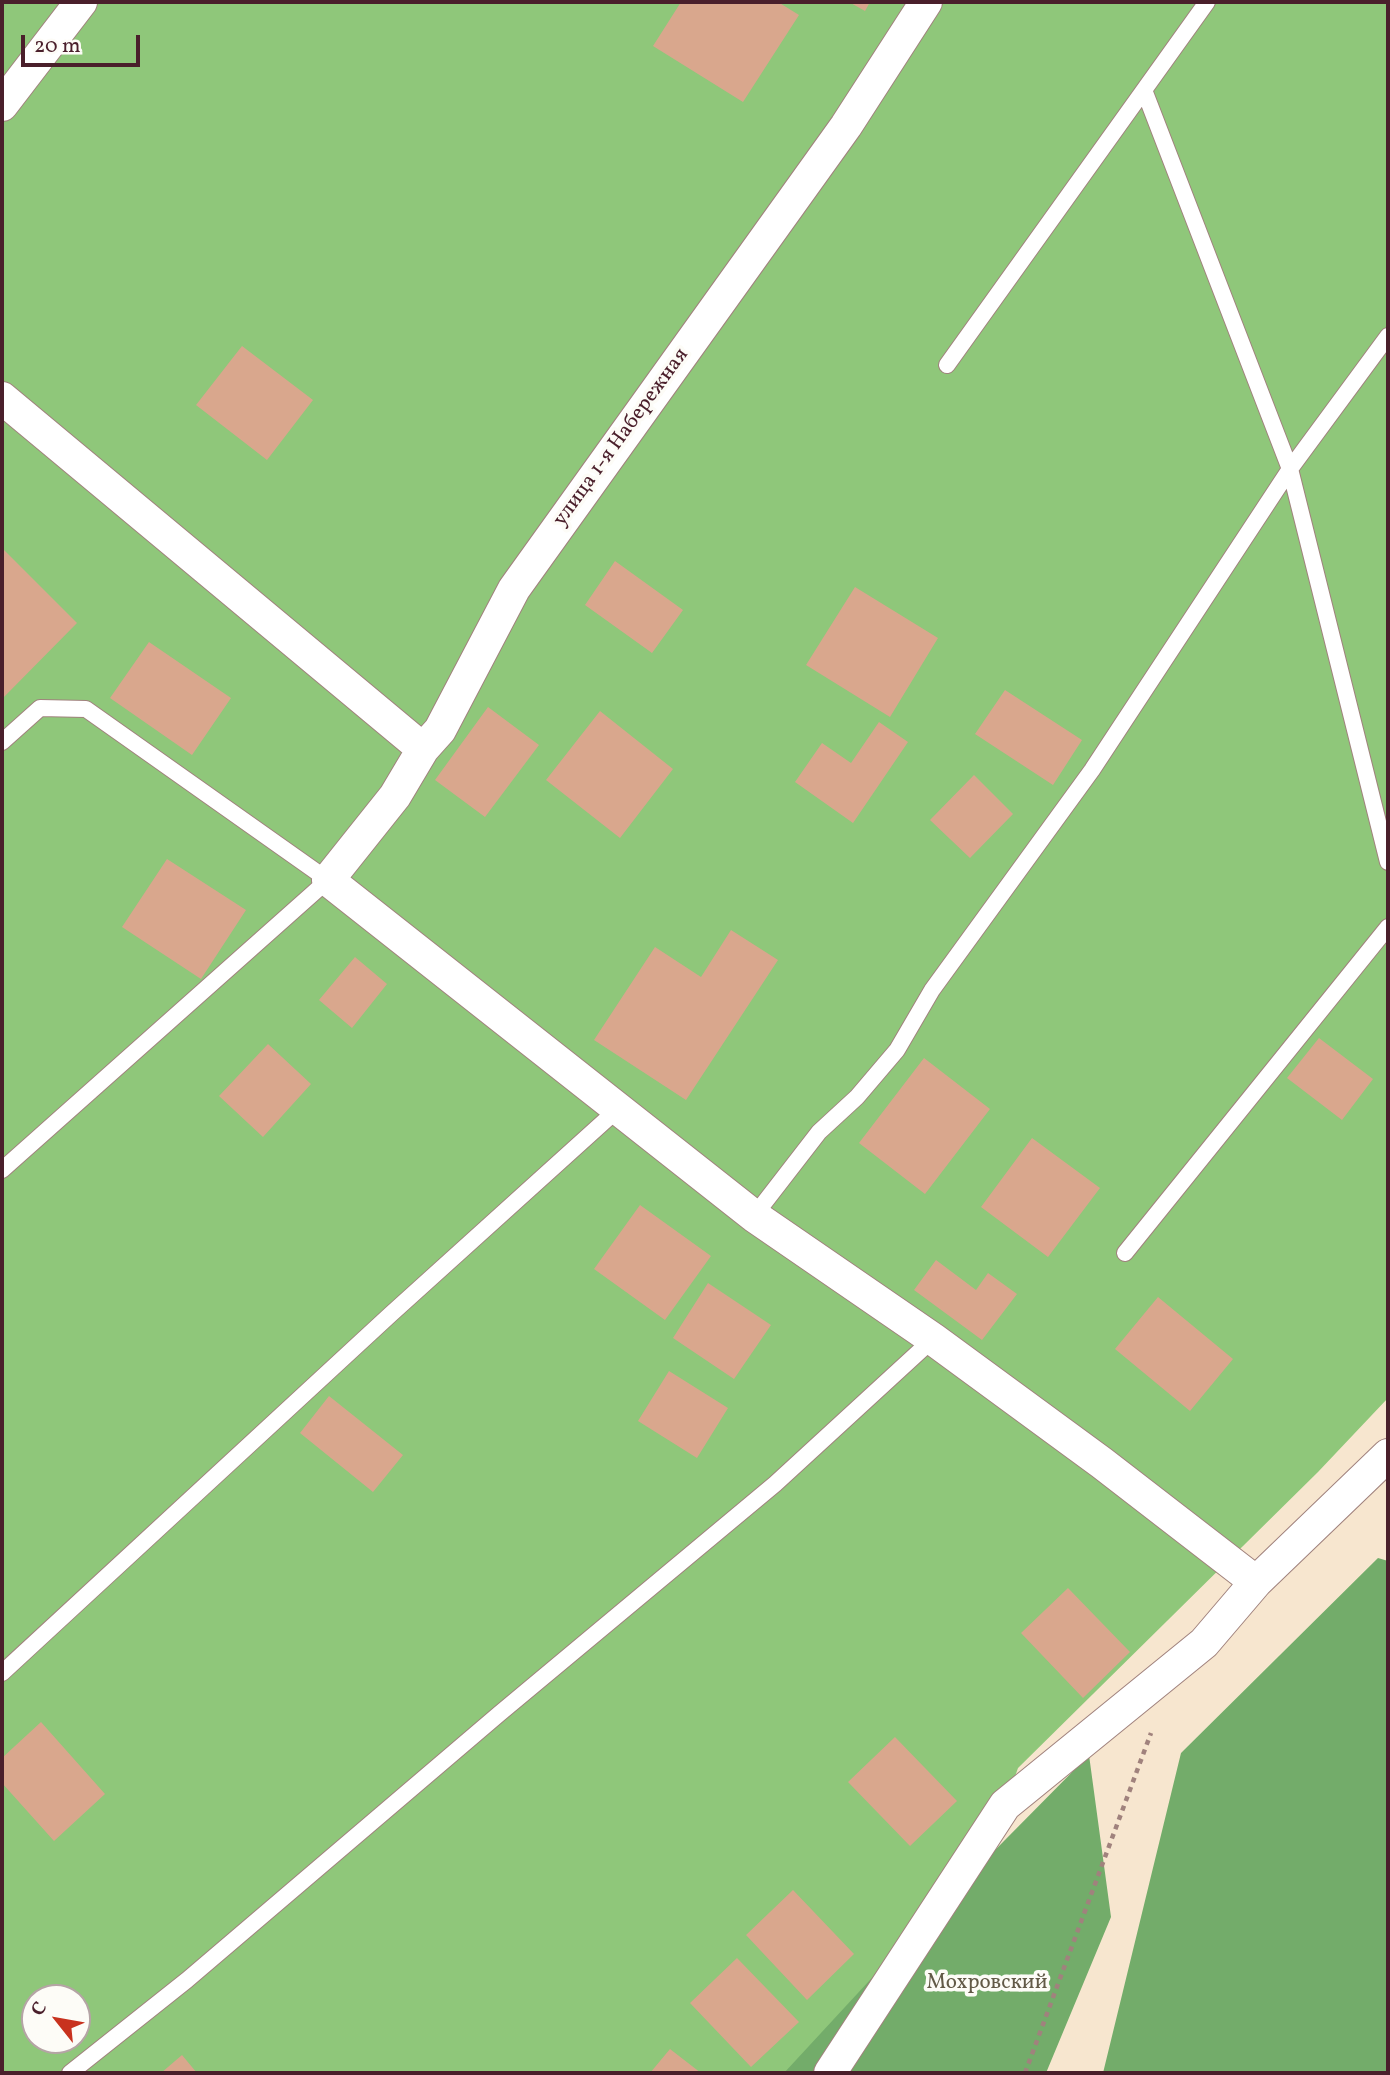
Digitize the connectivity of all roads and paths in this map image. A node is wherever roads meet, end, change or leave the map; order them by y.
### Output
1 (81, 2) edge
2 (926, 2) edge
3 (1207, 2) edge
4 (1144, 90) junction
5 (2, 105) edge
6 (1388, 336) edge
7 (947, 365) dead end
8 (2, 398) edge
9 (1290, 469) junction
10 (2, 742) edge
11 (422, 749) junction
12 (1388, 862) edge
13 (328, 880) junction
14 (1388, 927) edge
15 (618, 1109) junction
16 (2, 1170) edge
17 (754, 1216) junction
18 (1125, 1253) dead end
19 (933, 1339) junction
20 (1388, 1455) edge
21 (1256, 1582) junction
22 (2, 1673) edge
23 (1153, 1729) dead end
24 (70, 2073) edge
25 (830, 2073) edge
26 (1025, 2073) edge

1 - 5 street
2 - 11 street, улица 1-я Набережная
3 - 4 lane
4 - 7 lane
4 - 9 lane
6 - 9 lane
8 - 11 street
9 - 12 lane
9 - 17 lane
10 - 13 lane
11 - 13 street, улица 1-я Набережная
13 - 15 street
13 - 16 lane
14 - 18 lane
15 - 17 street
15 - 22 lane
17 - 19 street
19 - 21 street
19 - 24 lane
20 - 21 street
21 - 25 street
23 - 26 path

